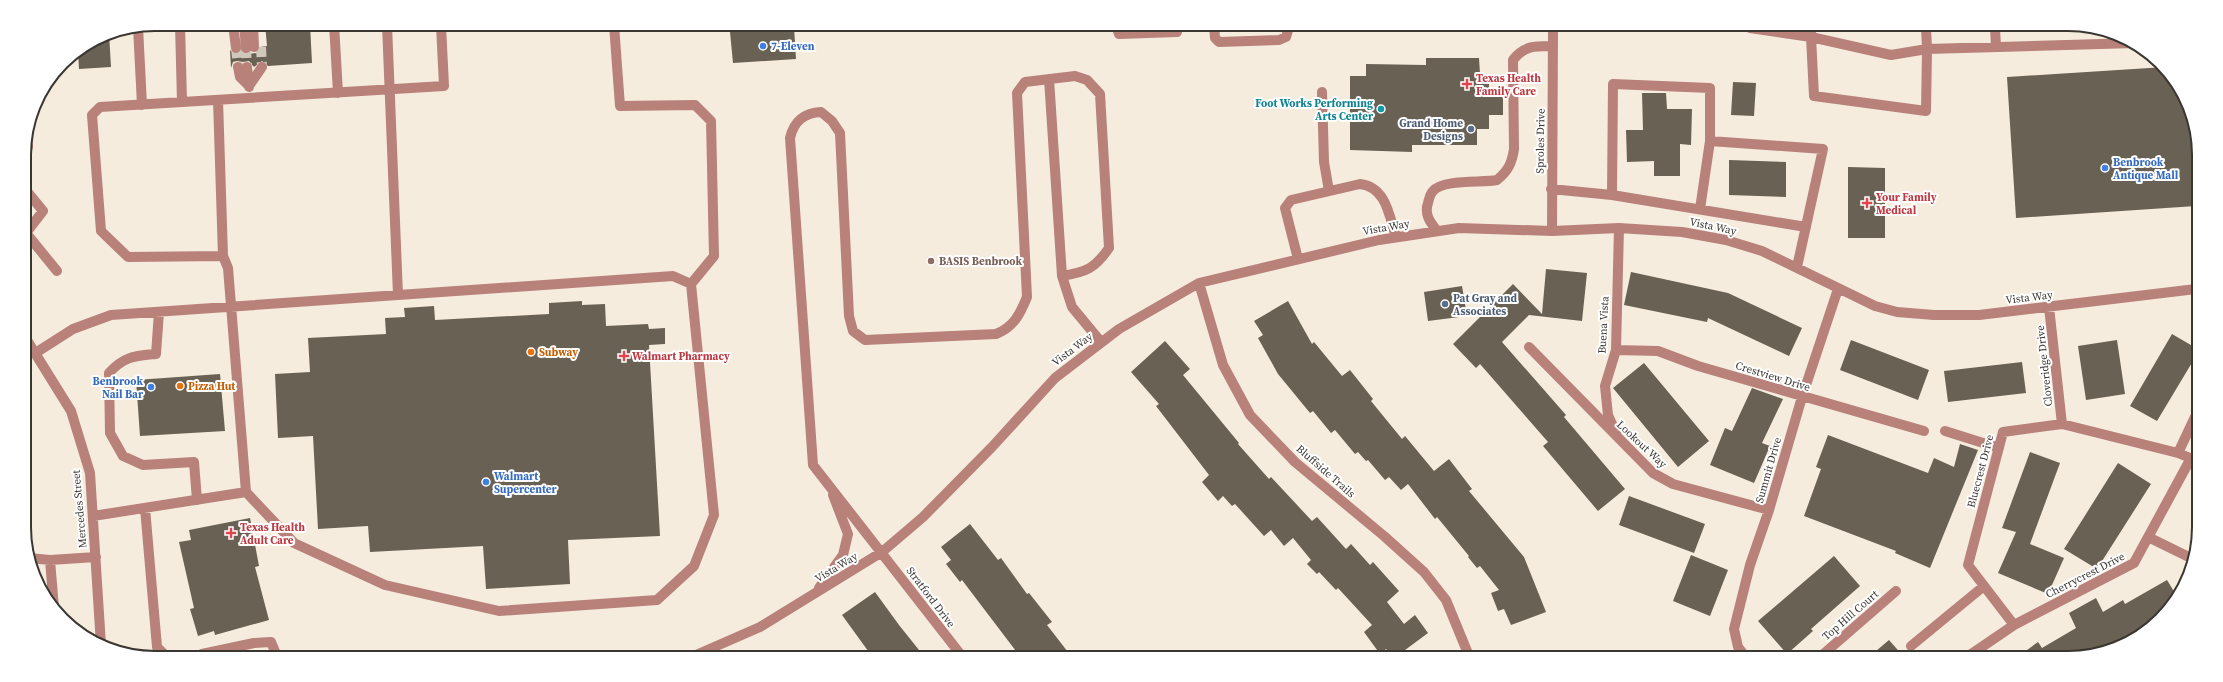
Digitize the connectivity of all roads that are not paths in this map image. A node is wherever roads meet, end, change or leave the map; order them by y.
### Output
1 (180, 31) edge
2 (238, 31) edge
3 (246, 31) edge
4 (252, 31) edge
5 (257, 31) edge
6 (334, 31) edge
7 (387, 31) edge
8 (441, 31) edge
9 (614, 31) edge
10 (1118, 31) edge
11 (1214, 31) edge
12 (1288, 31) edge
13 (1553, 31) edge
14 (1796, 31) edge
15 (1926, 31) edge
16 (1995, 31) edge
17 (138, 32) edge
18 (1177, 32) dead end
19 (1811, 32) edge
20 (2116, 40) edge
21 (1553, 46) junction
22 (249, 47) junction
23 (1996, 47) junction
24 (1927, 49) junction
25 (1049, 79) junction
26 (252, 82) junction
27 (390, 90) junction
28 (1322, 92) dead end
29 (338, 93) junction
30 (250, 98) junction
31 (218, 100) junction
32 (182, 102) junction
33 (142, 105) junction
34 (1710, 141) junction
35 (1551, 189) junction
36 (1329, 191) junction
37 (1612, 195) junction
38 (31, 198) edge
39 (1700, 209) junction
40 (31, 226) edge
41 (1806, 227) junction
42 (1619, 228) junction
43 (1437, 231) junction
44 (1552, 231) junction
45 (1396, 237) junction
46 (31, 239) edge
47 (224, 256) junction
48 (1298, 259) junction
49 (1797, 267) junction
50 (57, 271) dead end
51 (1062, 276) junction
52 (1199, 283) junction
53 (691, 284) junction
54 (1838, 289) junction
55 (2192, 289) edge
56 (398, 295) junction
57 (230, 307) junction
58 (2049, 307) junction
59 (159, 312) junction
60 (1101, 342) junction
61 (31, 345) edge
62 (1529, 346) dead end
63 (1616, 350) junction
64 (36, 352) junction
65 (1802, 397) junction
66 (2192, 423) edge
67 (2062, 424) junction
68 (1924, 431) dead end
69 (1945, 431) dead end
70 (1621, 442) junction
71 (1999, 448) junction
72 (2178, 453) junction
73 (2192, 459) edge
74 (2192, 461) edge
75 (830, 486) junction
76 (246, 492) junction
77 (196, 500) junction
78 (145, 508) junction
79 (1769, 510) junction
80 (93, 516) junction
81 (2148, 537) junction
82 (882, 552) junction
83 (96, 557) junction
84 (2188, 557) edge
85 (35, 559) edge
86 (50, 560) junction
87 (1984, 586) junction
88 (1896, 591) dead end
89 (814, 594) junction
90 (53, 597) edge
91 (2014, 625) junction
92 (102, 639) edge
93 (1911, 646) dead end
94 (161, 651) edge
95 (216, 651) edge
96 (275, 651) edge
97 (705, 651) edge
98 (958, 651) edge
99 (1467, 651) edge
100 (1741, 651) edge
101 (1827, 651) edge
102 (1977, 651) edge

1 - 32 street
2 - 22 street
3 - 22 street
4 - 22 street
5 - 22 street
6 - 29 street
7 - 27 street
8 - 27 street
9 - 53 street
10 - 18 street
11 - 12 street
13 - 21 street, Sproles Drive
14 - 19 street
15 - 24 street
16 - 23 street
17 - 33 street
19 - 24 street
19 - 24 street
20 - 23 street
21 - 35 street, Sproles Drive
21 - 43 street
23 - 24 street
25 - 51 street
25 - 51 street
25 - 75 street, Stratford Drive
26 - 26 street
26 - 30 street
27 - 29 street
27 - 56 street
28 - 36 street
29 - 30 street
30 - 31 street
31 - 32 street
31 - 47 street
32 - 33 street
33 - 47 street
34 - 37 street
34 - 39 street
34 - 41 street
35 - 37 street
35 - 44 street, Sproles Drive
36 - 45 street
36 - 48 street
37 - 39 street
38 - 40 street
39 - 41 street
41 - 49 street
42 - 44 street, Vista Way
42 - 49 street, Vista Way
42 - 63 street, Buena Vista
43 - 44 street, Vista Way
43 - 45 street, Vista Way
45 - 48 street, Vista Way
46 - 50 street
47 - 57 street
48 - 52 street, Vista Way
49 - 54 street, Vista Way
51 - 60 street
52 - 60 street, Vista Way
52 - 99 street, Bluffside Trails
53 - 56 street
53 - 76 street
54 - 58 street, Vista Way
54 - 65 street, Summit Drive
55 - 58 street, Vista Way
56 - 57 street
57 - 59 street
57 - 76 street
58 - 67 street, Cloveridge Drive
59 - 64 street
59 - 77 street
60 - 82 street, Vista Way
61 - 64 street, Mercedes Street
62 - 70 street, Lookout Way
63 - 65 street, Crestview Drive
63 - 70 street, Buena Vista
64 - 80 street, Mercedes Street
65 - 68 street, Crestview Drive
65 - 79 street, Summit Drive
66 - 72 street
67 - 71 street, Bluecrest Drive
67 - 72 street, Bluecrest Drive
69 - 71 street
70 - 79 street, Lookout Way
71 - 87 street, Bluecrest Drive
72 - 73 street, Bluecrest Drive
74 - 81 street, Cherrycrest Drive
75 - 82 street, Stratford Drive
75 - 89 street
76 - 77 street
77 - 78 street
78 - 80 street
78 - 94 street
79 - 100 street, Summit Drive
80 - 83 street, Mercedes Street
81 - 84 street
81 - 91 street, Cherrycrest Drive
82 - 89 street, Vista Way
82 - 98 street, Stratford Drive
83 - 86 street
83 - 92 street, Mercedes Street
85 - 86 street
86 - 90 street
87 - 91 street, Bluecrest Drive
87 - 93 street
88 - 101 street, Top Hill Court
89 - 97 street, Vista Way
91 - 102 street, Cherrycrest Drive
95 - 96 street

